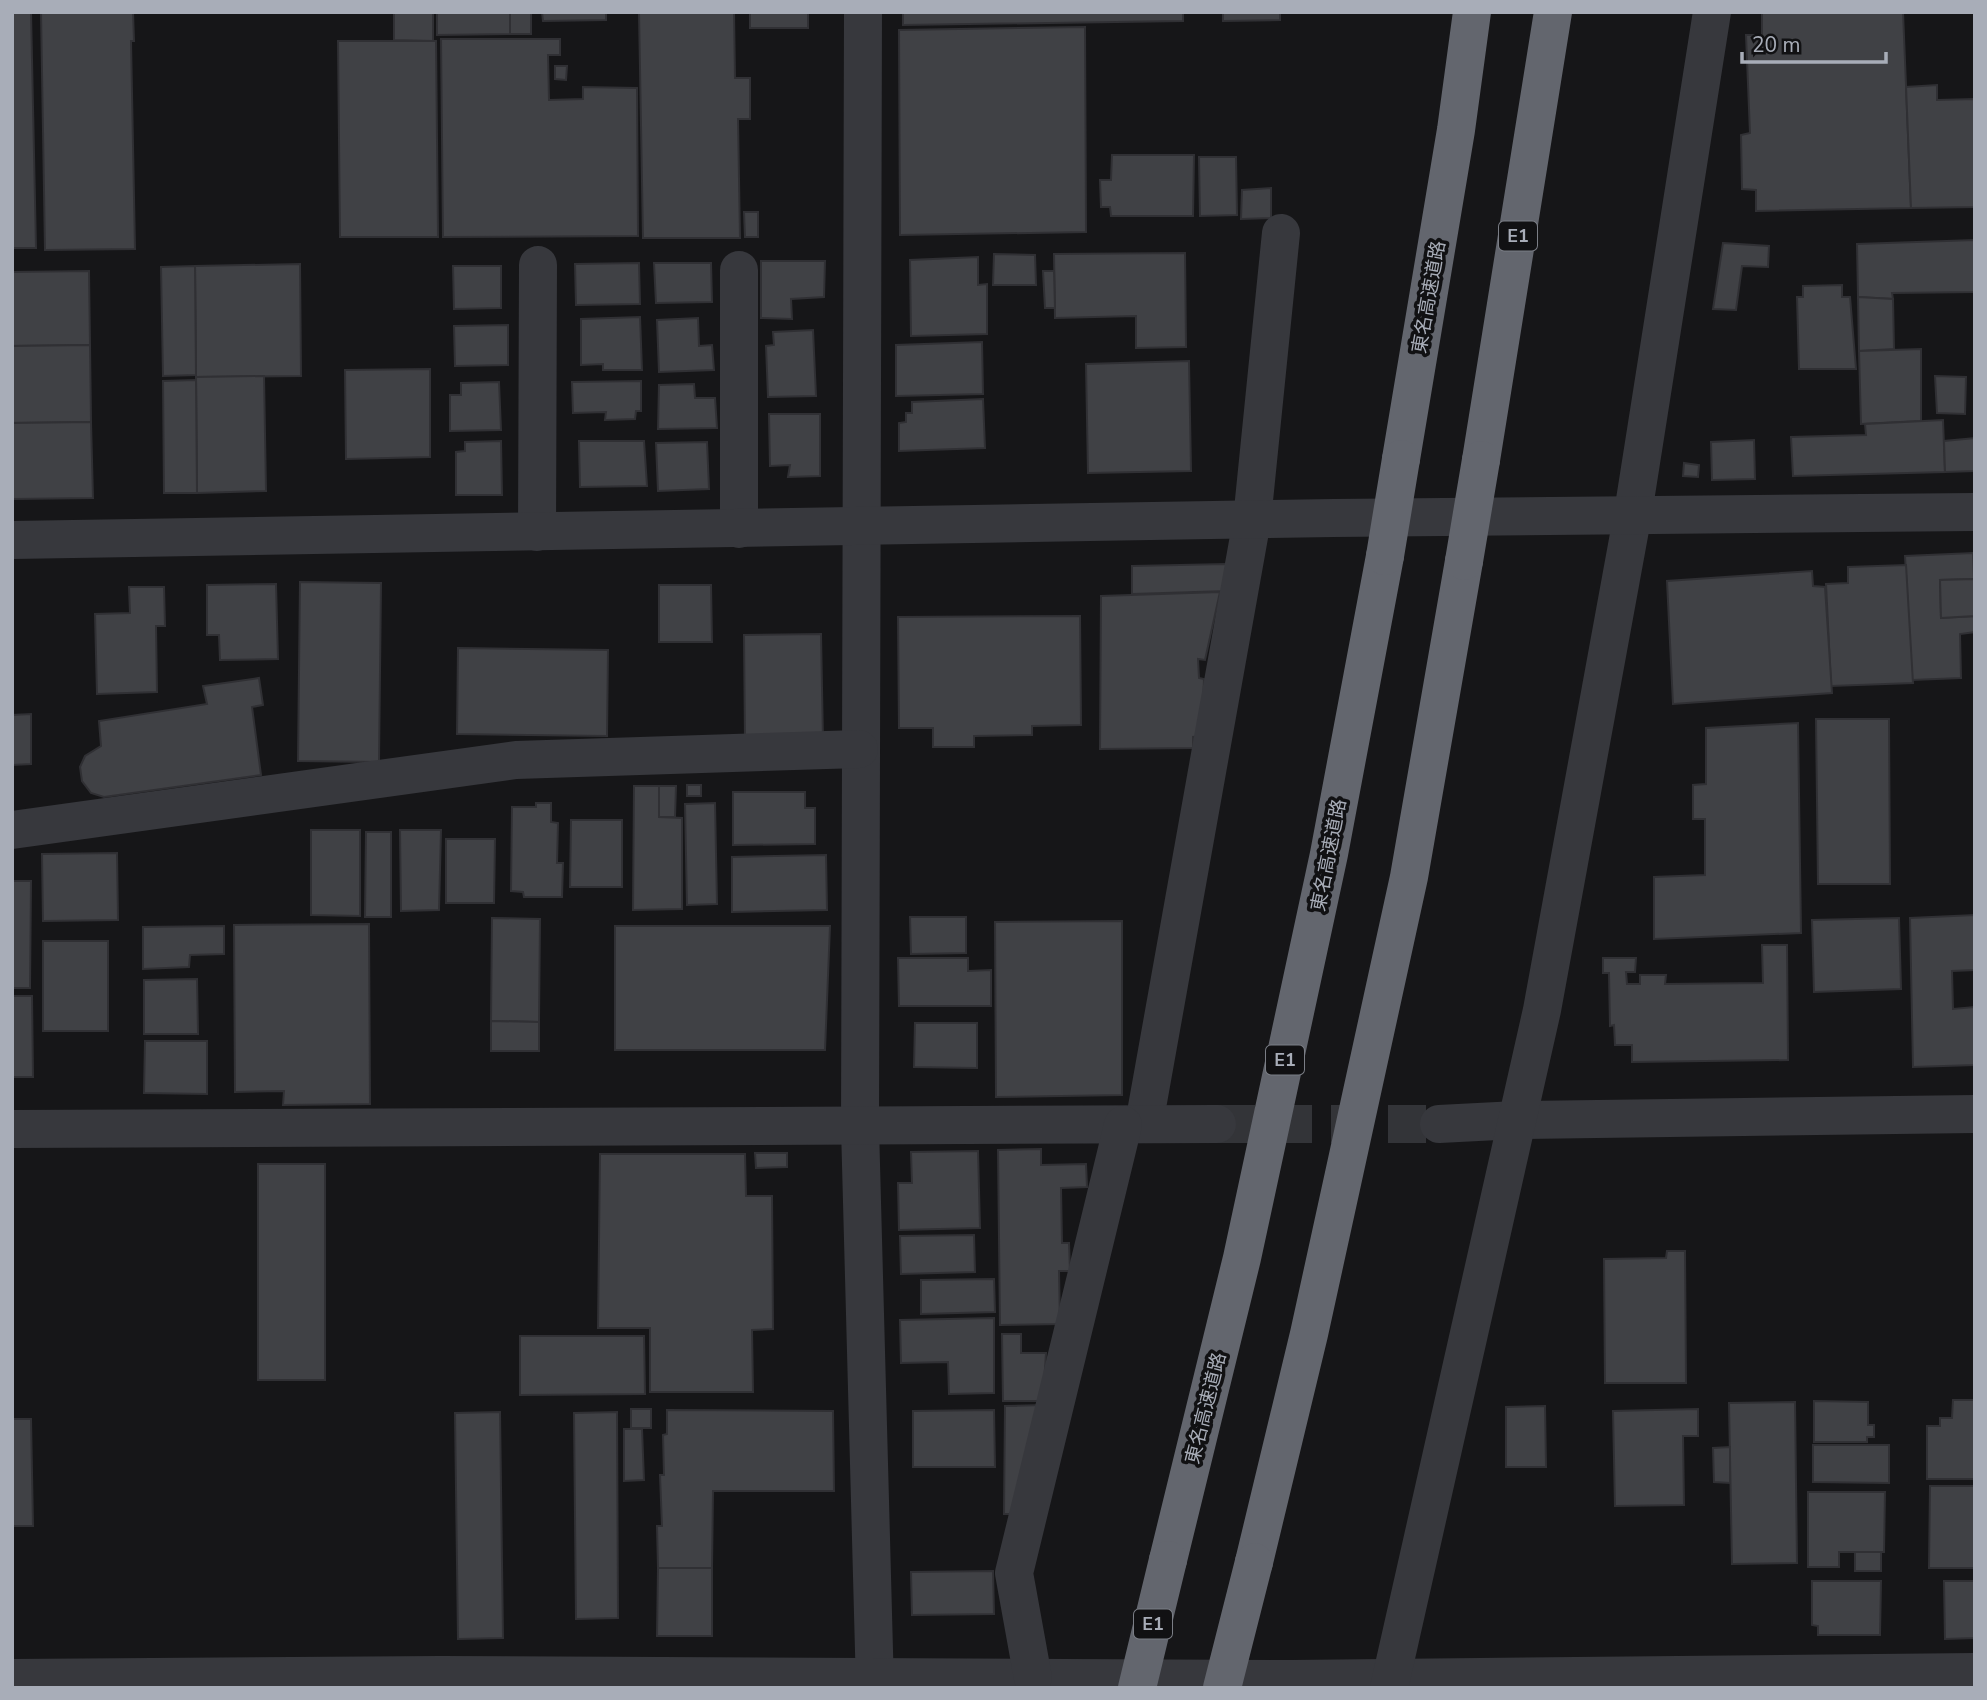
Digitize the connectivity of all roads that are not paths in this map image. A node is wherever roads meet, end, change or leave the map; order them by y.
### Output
1 (863, 12) edge
2 (1472, 12) edge
3 (1553, 12) edge
4 (1712, 12) edge
5 (1281, 233) dead end
6 (538, 265) dead end
7 (738, 270) dead end
8 (1975, 512) edge
9 (1633, 513) junction
10 (1252, 520) junction
11 (859, 527) junction
12 (739, 529) junction
13 (537, 532) junction
14 (12, 540) edge
15 (859, 749) junction
16 (12, 830) edge
17 (1975, 1114) edge
18 (1517, 1120) junction
19 (1217, 1124) tunnel mouth
20 (1439, 1124) tunnel mouth
21 (1134, 1125) junction
22 (860, 1127) junction
23 (12, 1129) edge
24 (1975, 1672) edge
25 (12, 1678) edge
26 (1033, 1678) junction
27 (440, 1681) edge
28 (875, 1683) edge
29 (1390, 1683) edge
30 (1137, 1688) edge
31 (1222, 1688) edge

1 - 11 street
2 - 30 highway, 東名高速道路 / E1, bridge
3 - 31 highway, E1, bridge
4 - 9 street
5 - 10 street
6 - 13 street
7 - 12 street
8 - 9 street
9 - 10 street
9 - 18 street
10 - 11 street
10 - 21 street
11 - 12 street
11 - 15 street
12 - 13 street
13 - 14 street
15 - 16 street
15 - 22 street
17 - 18 street
18 - 20 street
18 - 29 street
19 - 21 street
21 - 22 street
21 - 26 street
22 - 23 street
22 - 28 street
24 - 29 street
25 - 27 street
26 - 28 street
26 - 29 street
27 - 28 street

